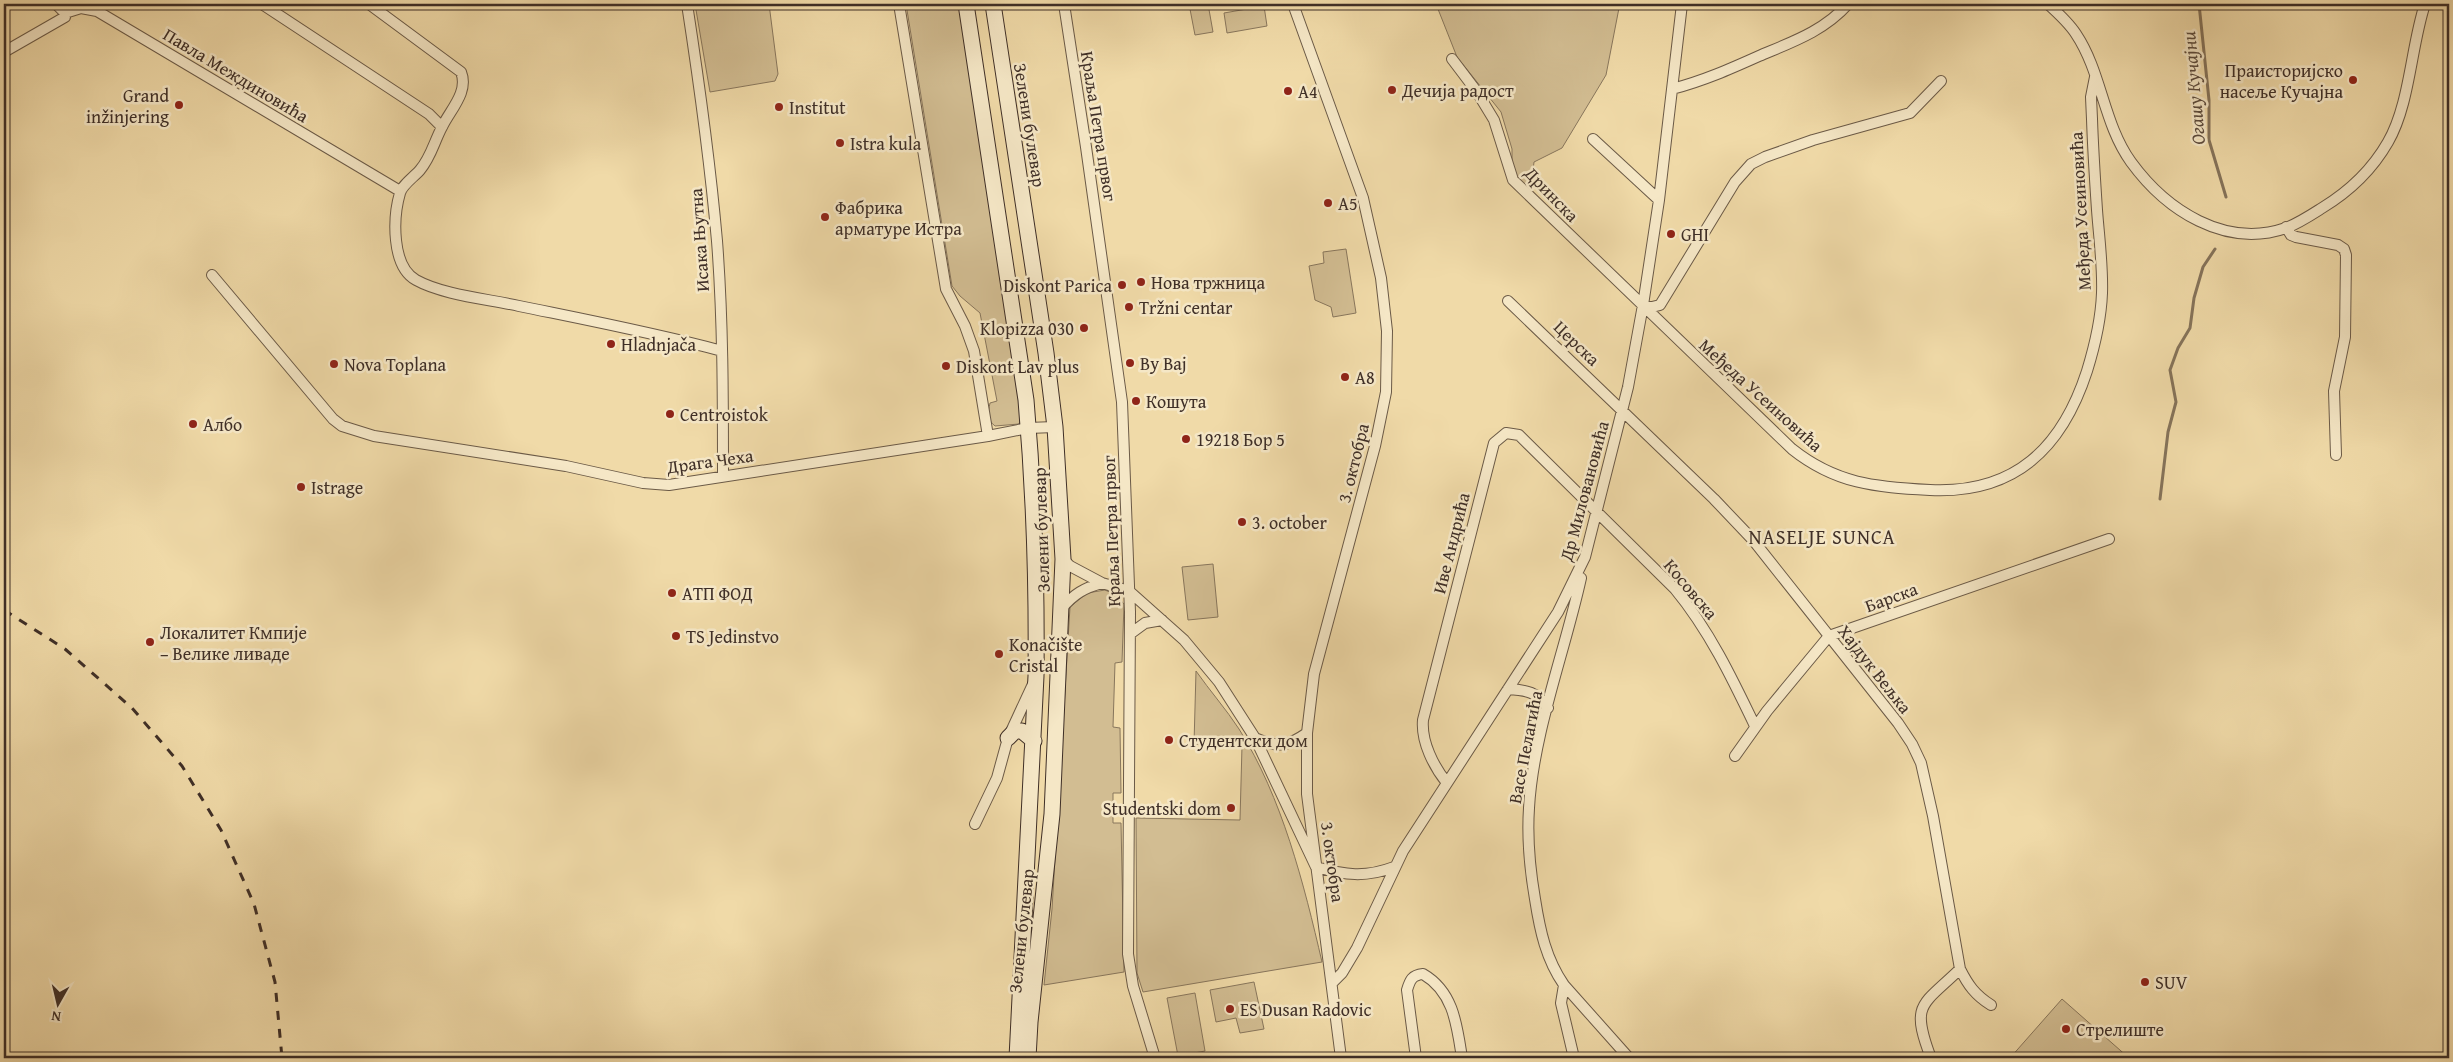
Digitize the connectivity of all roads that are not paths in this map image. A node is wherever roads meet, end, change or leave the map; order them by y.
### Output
1 (56, 4) edge
2 (262, 4) edge
3 (370, 4) edge
4 (687, 4) edge
5 (899, 4) edge
6 (966, 4) edge
7 (993, 4) edge
8 (1064, 4) edge
9 (1293, 4) edge
10 (1682, 4) edge
11 (1848, 4) edge
12 (2048, 4) edge
13 (2425, 4) edge
14 (65, 13) junction
15 (4, 52) edge
16 (1452, 59) dead end
17 (2095, 77) junction
18 (1941, 81) dead end
19 (1672, 89) junction
20 (442, 127) junction
21 (1593, 139) dead end
22 (400, 191) junction
23 (1659, 200) junction
24 (2286, 228) junction
25 (212, 275) dead end
26 (1508, 300) dead end
27 (1643, 305) junction
28 (722, 351) junction
29 (1622, 411) junction
30 (1055, 427) junction
31 (1028, 428) junction
32 (988, 436) junction
33 (2336, 455) dead end
34 (723, 476) junction
35 (1597, 513) junction
36 (2109, 539) dead end
37 (1585, 557) junction
38 (1062, 559) junction
39 (1102, 584) junction
40 (1130, 591) junction
41 (1062, 608) junction
42 (1162, 620) junction
43 (1130, 634) junction
44 (1829, 636) junction
45 (1036, 676) junction
46 (1508, 689) junction
47 (1548, 708) junction
48 (1755, 726) junction
49 (1307, 733) junction
50 (1008, 738) junction
51 (1255, 738) junction
52 (1034, 741) junction
53 (1734, 756) dead end
54 (1447, 783) junction
55 (976, 824) dead end
56 (1316, 867) junction
57 (1394, 867) junction
58 (1960, 969) junction
59 (1332, 982) junction
60 (1564, 985) junction
61 (1991, 1005) dead end
62 (1017, 1058) edge
63 (1028, 1058) edge
64 (1155, 1058) edge
65 (1341, 1058) edge
66 (1416, 1058) edge
67 (1462, 1058) edge
68 (1574, 1058) edge
69 (1630, 1058) edge
70 (1931, 1058) edge

1 - 14 street
2 - 20 street
3 - 20 street
4 - 28 street, Исака Њутна
5 - 32 street
6 - 31 street, Зелени булевар
7 - 30 street, Зелени булевар
8 - 40 street, Краља Петра првог
9 - 49 street, 3. октобра
10 - 19 street, Др Миловановића
11 - 19 street
12 - 17 street
13 - 24 street
14 - 15 street, Павла Междиновића
14 - 22 street, Павла Междиновића
16 - 27 street, Дринска
17 - 24 street
17 - 27 street, Међеда Усеиновића
18 - 27 street
19 - 23 street, Др Миловановића
20 - 22 street
21 - 23 street
22 - 28 street
23 - 27 street, Др Миловановића
24 - 33 street
25 - 34 street, Драга Чеха
26 - 29 street, Церска
27 - 29 street, Др Миловановића
28 - 34 street, Исака Њутна
29 - 35 street, Др Миловановића
29 - 44 street, Хајдук Вељка
30 - 31 street, Драга Чеха
30 - 38 street, Зелени булевар
31 - 32 street, Драга Чеха
31 - 45 street, Зелени булевар
32 - 34 street, Драга Чеха
35 - 37 street, Др Миловановића
35 - 48 street, Косовска
35 - 54 street, Иве Андрића
36 - 44 street, Барска
37 - 46 street, Др Миловановића
37 - 47 street, Васе Пелагића
38 - 39 street
38 - 41 street, Зелени булевар
39 - 40 street
39 - 41 street
40 - 42 street
40 - 43 street, Краља Петра првог
41 - 63 street, Зелени булевар
42 - 43 street
42 - 51 street
43 - 64 street, Краља Петра првог
44 - 48 street
44 - 58 street, Хајдук Вељка
45 - 50 street
45 - 52 street, Зелени булевар
46 - 47 street
46 - 54 street, Др Миловановића
47 - 60 street, Васе Пелагића
48 - 53 street
49 - 51 street
49 - 56 street, 3. октобра
50 - 52 street
50 - 55 street
51 - 56 street
52 - 62 street, Зелени булевар
54 - 57 street, Др Миловановића
56 - 57 street
56 - 59 street, 3. октобра
57 - 59 street, Др Миловановића
58 - 61 street, Хајдук Вељка
58 - 70 street
59 - 65 street, 3. октобра
60 - 68 street
60 - 69 street, Васе Пелагића
66 - 67 street

